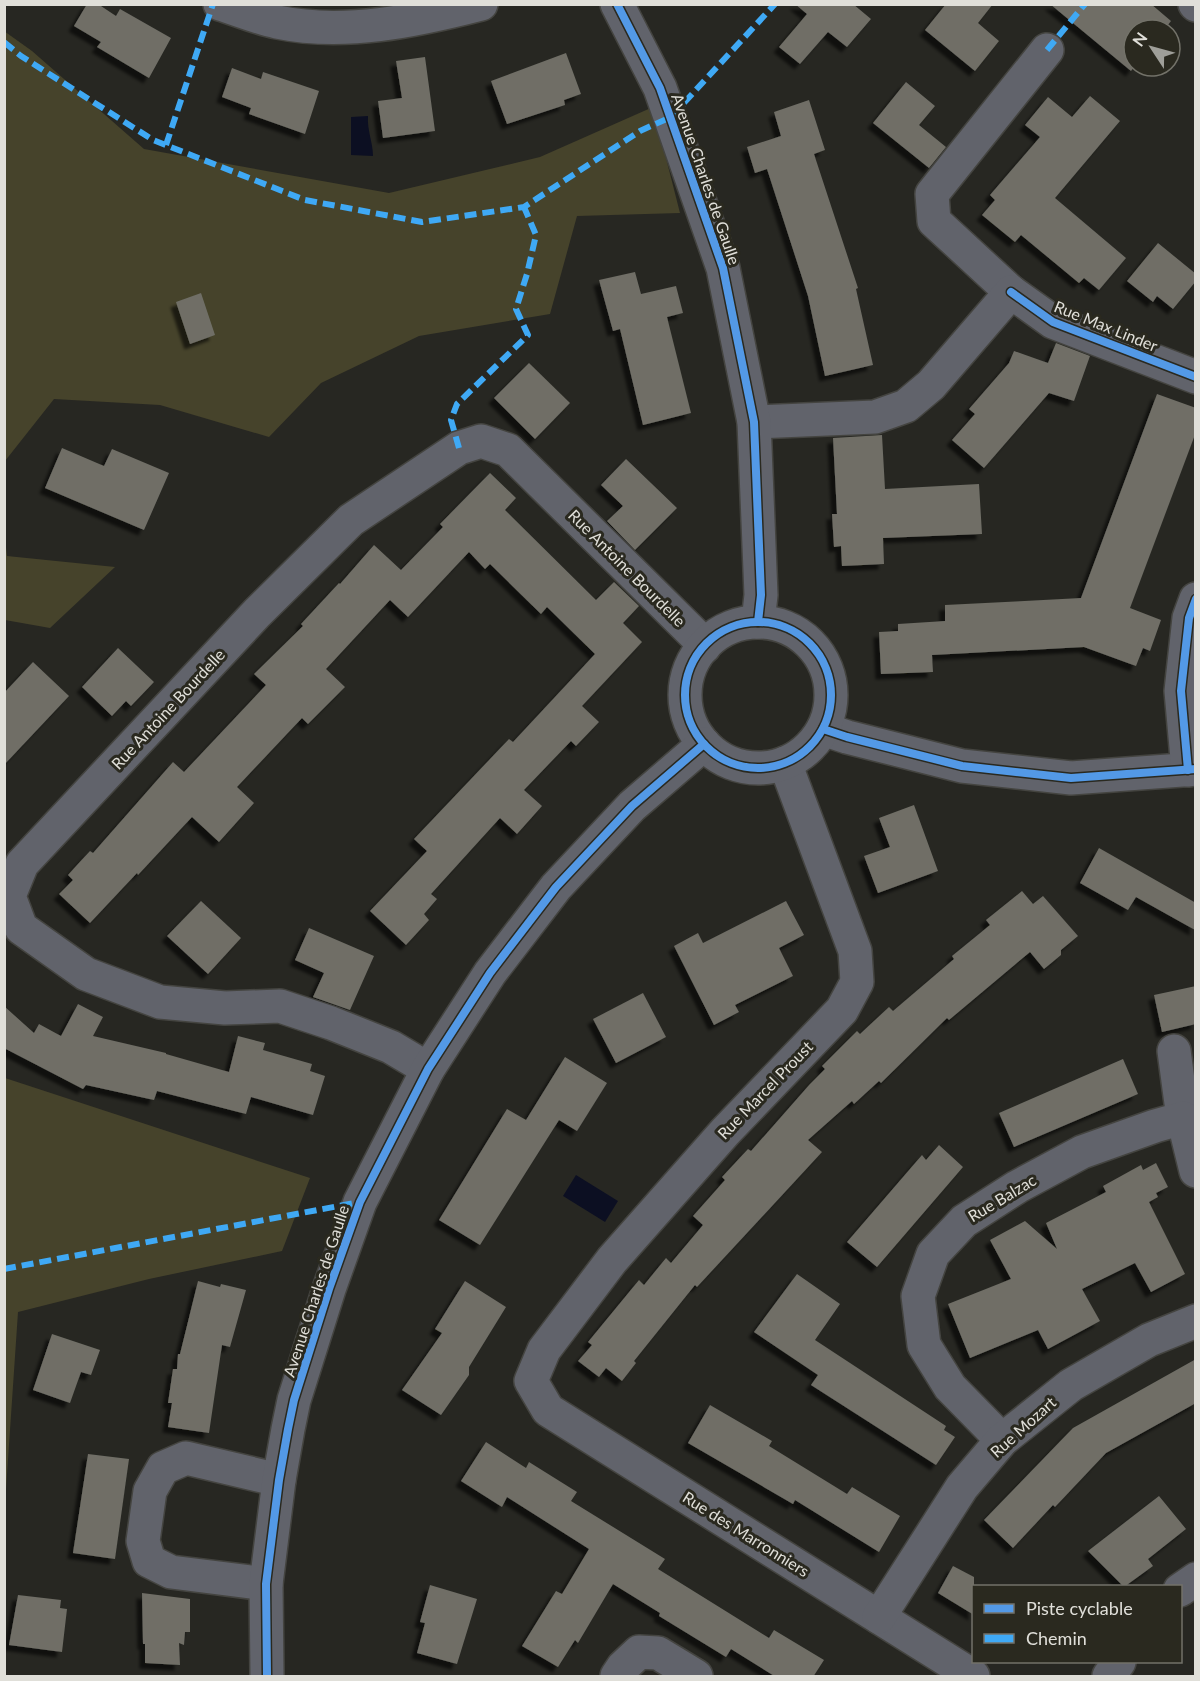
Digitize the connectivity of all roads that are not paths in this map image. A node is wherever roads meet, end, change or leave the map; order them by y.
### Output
1 (220, 4) edge
2 (481, 4) edge
3 (617, 4) edge
4 (1047, 50) dead end
5 (1011, 292) junction
6 (1196, 377) edge
7 (754, 422) junction
8 (1196, 599) edge
9 (758, 622) junction
10 (704, 647) junction
11 (823, 729) junction
12 (704, 744) junction
13 (785, 763) junction
14 (1192, 769) edge
15 (1174, 1051) dead end
16 (428, 1069) junction
17 (1183, 1118) junction
18 (1196, 1171) edge
19 (1196, 1321) edge
20 (531, 1381) joint
21 (1002, 1440) junction
22 (279, 1480) junction
23 (1196, 1579) edge
24 (266, 1584) junction
25 (1182, 1589) edge
26 (879, 1617) junction
27 (1118, 1663) edge
28 (267, 1677) edge
29 (617, 1677) edge
30 (696, 1677) edge
31 (973, 1677) edge
32 (1109, 1677) edge

1 - 2 street
3 - 7 street, Avenue Charles de Gaulle
4 - 5 street, Rue Max Linder
5 - 6 street, Rue Max Linder
5 - 7 street
7 - 9 street, Avenue Charles de Gaulle
8 - 14 street
9 - 10 street
9 - 11 street
10 - 12 street
10 - 16 street, Rue Antoine Bourdelle
11 - 13 street
11 - 14 street
12 - 13 street
12 - 16 street, Avenue Charles de Gaulle
13 - 20 street, Rue Marcel Proust
15 - 17 street
16 - 22 street, Avenue Charles de Gaulle
17 - 18 street
17 - 21 street, Rue Balzac
19 - 21 street, Rue Mozart
20 - 26 street, Rue des Marronniers
21 - 26 street, Rue Mozart
22 - 24 street, Avenue Charles de Gaulle
22 - 24 street
23 - 25 street
24 - 28 street, Avenue Charles de Gaulle
26 - 31 street, Rue des Marronniers
27 - 32 street
29 - 30 street

